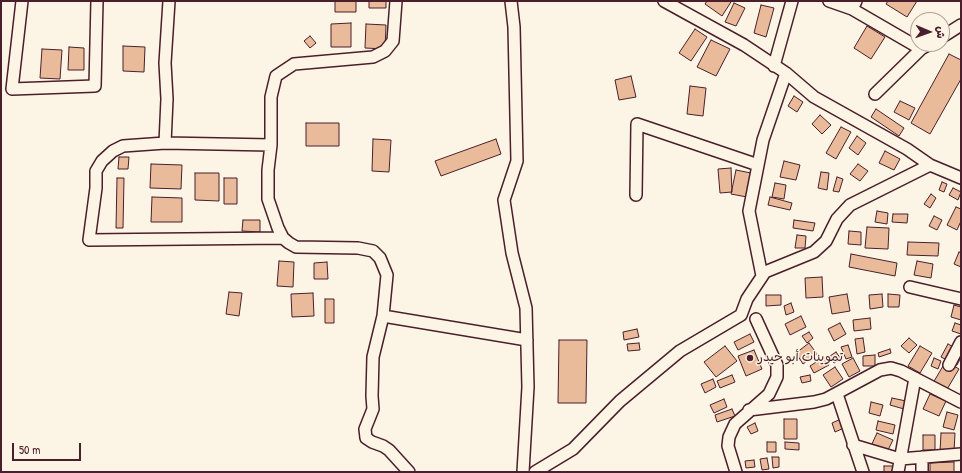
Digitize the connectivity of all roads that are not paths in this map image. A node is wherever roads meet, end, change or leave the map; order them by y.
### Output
1 (22, 1) edge
2 (97, 1) edge
3 (168, 1) edge
4 (396, 1) edge
5 (511, 1) edge
6 (664, 1) edge
7 (792, 1) edge
8 (829, 1) edge
9 (854, 5) edge
10 (961, 25) edge
11 (950, 32) edge
12 (910, 37) edge
13 (920, 52) edge
14 (774, 66) junction
15 (786, 73) junction
16 (875, 94) dead end
17 (165, 143) junction
18 (271, 145) junction
19 (758, 165) junction
20 (930, 165) junction
21 (961, 178) edge
22 (636, 195) dead end
23 (283, 238) junction
24 (762, 276) junction
25 (910, 287) dead end
26 (961, 299) edge
27 (383, 316) junction
28 (756, 319) dead end
29 (527, 340) junction
30 (961, 342) edge
31 (949, 365) dead end
32 (915, 378) junction
33 (837, 394) junction
34 (961, 402) edge
35 (749, 410) junction
36 (853, 445) junction
37 (961, 454) edge
38 (922, 457) junction
39 (900, 459) junction
40 (409, 472) edge
41 (523, 472) edge
42 (535, 472) edge
43 (736, 472) edge
44 (863, 472) edge
45 (898, 472) edge
46 (922, 472) edge

1 - 2 street
3 - 17 street
4 - 18 street
5 - 29 street
6 - 14 street
7 - 14 street
8 - 9 street
9 - 12 street
10 - 11 street
13 - 16 street
14 - 15 street
15 - 19 street
15 - 20 street
17 - 18 street
17 - 23 street
18 - 23 street
19 - 22 street
19 - 24 street
20 - 21 street
20 - 24 street
23 - 27 street
24 - 42 street
25 - 26 street
27 - 29 street
27 - 40 street
28 - 35 street
29 - 41 street
30 - 31 street
32 - 33 street
32 - 34 street
32 - 39 street
33 - 35 street
33 - 36 street
35 - 43 street
36 - 39 street
36 - 44 street
37 - 38 street
38 - 39 street
38 - 46 street
39 - 45 street

